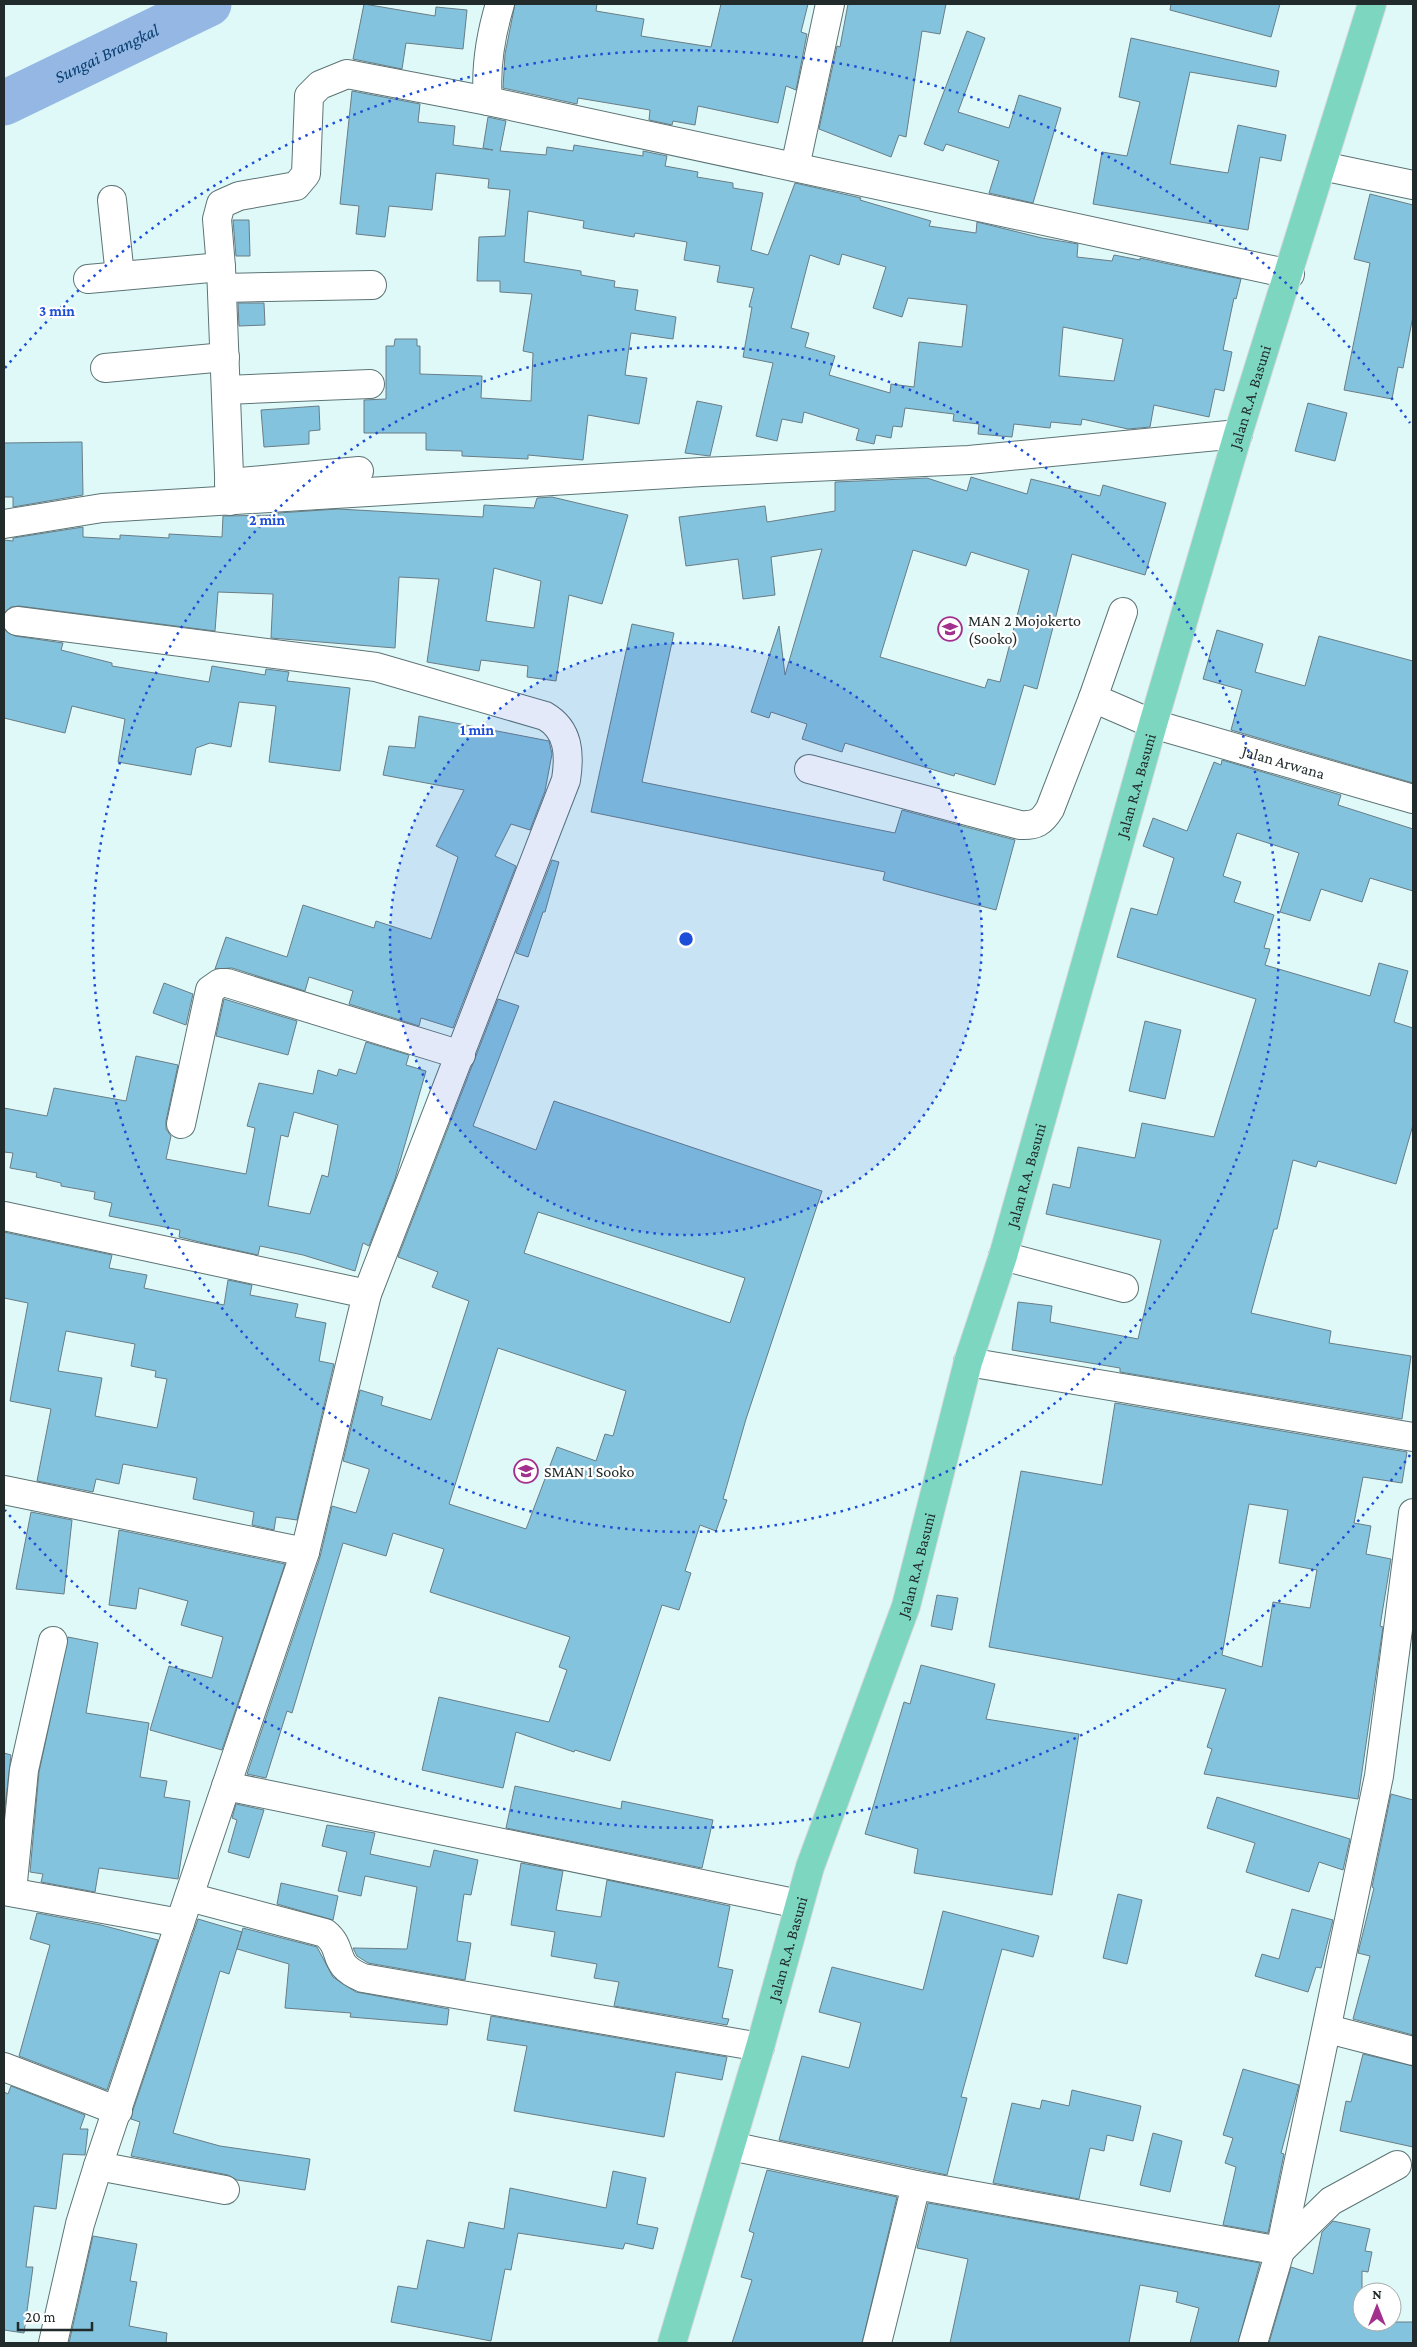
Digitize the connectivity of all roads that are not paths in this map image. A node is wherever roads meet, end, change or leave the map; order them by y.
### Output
1 (500, 4) edge
2 (830, 4) edge
3 (1372, 4) edge
4 (488, 101) junction
5 (1322, 166) junction
6 (795, 168) junction
7 (1413, 185) edge
8 (112, 200) dead end
9 (1290, 274) junction
10 (120, 276) junction
11 (222, 277) junction
12 (88, 279) dead end
13 (372, 285) dead end
14 (225, 357) junction
15 (104, 368) dead end
16 (370, 384) dead end
17 (226, 390) junction
18 (1238, 434) junction
19 (359, 471) dead end
20 (229, 492) junction
21 (4, 524) edge
22 (1123, 612) dead end
23 (17, 622) dead end
24 (1092, 698) junction
25 (1153, 724) junction
26 (809, 768) dead end
27 (1413, 799) edge
28 (461, 1054) junction
29 (181, 1124) dead end
30 (4, 1216) edge
31 (1002, 1256) junction
32 (1124, 1288) dead end
33 (368, 1294) junction
34 (968, 1362) junction
35 (1413, 1437) edge
36 (4, 1490) edge
37 (1413, 1513) edge
38 (304, 1552) junction
39 (53, 1641) dead end
40 (226, 1786) junction
41 (8, 1891) edge
42 (189, 1896) junction
43 (799, 1904) junction
44 (180, 1923) junction
45 (1328, 2029) junction
46 (760, 2047) junction
47 (1413, 2051) edge
48 (4, 2067) edge
49 (118, 2111) junction
50 (731, 2146) junction
51 (1397, 2165) dead end
52 (98, 2166) junction
53 (916, 2185) junction
54 (225, 2190) dead end
55 (1280, 2251) junction
56 (53, 2343) edge
57 (672, 2343) edge
58 (877, 2343) edge
59 (1253, 2343) edge

1 - 4 street
2 - 6 street
3 - 5 main road, Jalan R.A. Basuni
4 - 6 street
4 - 11 street
5 - 7 street
5 - 9 main road, Jalan R.A. Basuni
6 - 9 street
8 - 10 street
9 - 18 main road, Jalan R.A. Basuni
10 - 11 street
10 - 12 street
11 - 13 street
11 - 14 street
14 - 15 street
14 - 17 street
16 - 17 street
17 - 20 street
18 - 20 street
18 - 25 main road, Jalan R.A. Basuni
19 - 20 street
20 - 21 street
22 - 24 street
23 - 28 street
24 - 25 street, Jalan Arwana
24 - 26 street
25 - 27 street, Jalan Arwana
25 - 31 main road, Jalan R.A. Basuni
28 - 29 street
28 - 33 street
30 - 33 street
31 - 32 street
31 - 34 main road, Jalan R.A. Basuni
33 - 38 street
34 - 35 street
34 - 43 main road, Jalan R.A. Basuni
36 - 38 street
37 - 45 street
38 - 40 street
39 - 41 street
40 - 42 street
40 - 43 street
41 - 44 street
42 - 44 street
42 - 46 street
43 - 46 main road, Jalan R.A. Basuni
44 - 49 street
45 - 47 street
45 - 55 street
46 - 50 main road, Jalan R.A. Basuni
48 - 49 street
49 - 52 street
50 - 53 street
50 - 57 main road, Jalan R.A. Basuni
51 - 55 street
52 - 54 street
52 - 56 street
53 - 55 street
53 - 58 street
55 - 59 street

